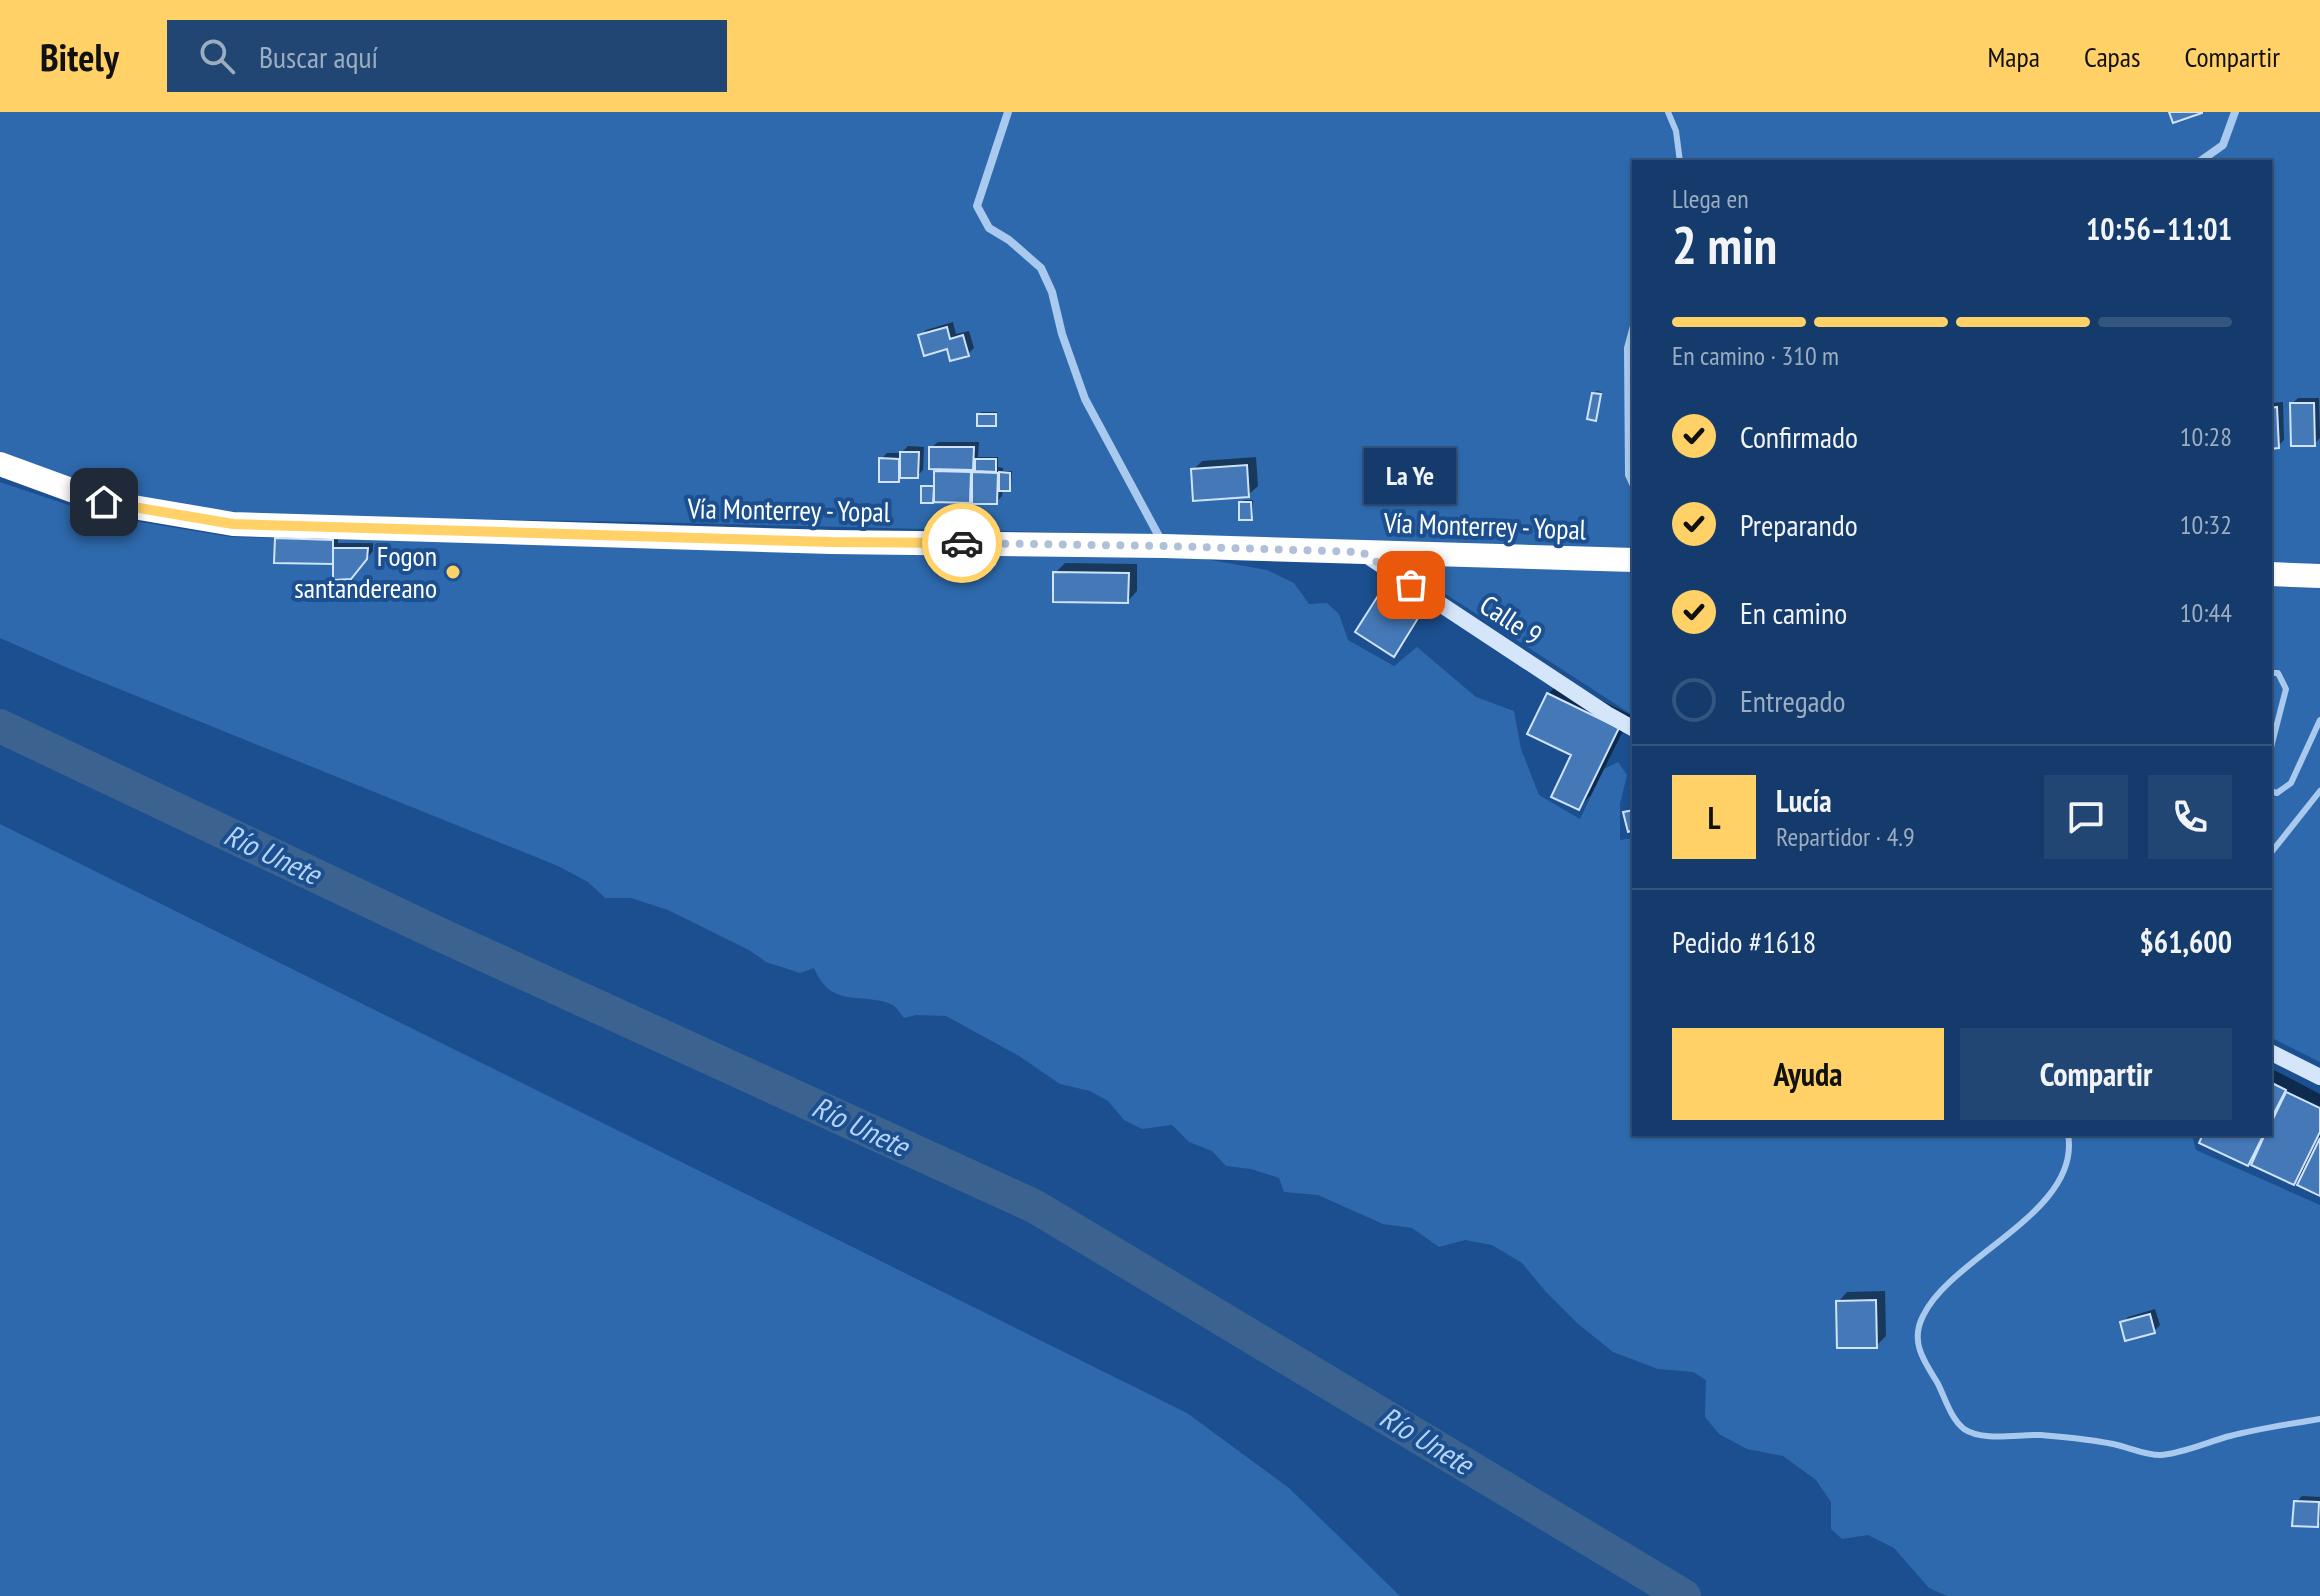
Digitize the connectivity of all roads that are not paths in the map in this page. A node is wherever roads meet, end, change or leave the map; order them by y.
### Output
1 (1008, 112) edge
2 (1668, 112) edge
3 (2235, 112) edge
4 (1680, 160) edge
5 (2202, 160) edge
6 (1632, 329) edge
7 (0, 464) edge
8 (1632, 484) edge
9 (1164, 546) junction
10 (1362, 552) junction
11 (1632, 560) edge
12 (2272, 574) edge
13 (2320, 576) edge
14 (2272, 673) edge
15 (2320, 720) edge
16 (1632, 728) edge
17 (2272, 743) edge
18 (2320, 791) edge
19 (2272, 792) edge
20 (2272, 851) edge
21 (2272, 1053) edge
22 (2320, 1077) edge
23 (2068, 1136) edge
24 (2320, 1419) edge

1 - 9 street
2 - 4 lane
3 - 5 street
6 - 8 lane
7 - 9 highway, Vía Monterrey - Yopal
9 - 10 highway, Vía Monterrey - Yopal
10 - 11 lane
10 - 16 lane
12 - 13 lane
14 - 17 lane
15 - 19 lane
18 - 20 lane
21 - 22 lane
23 - 24 lane

